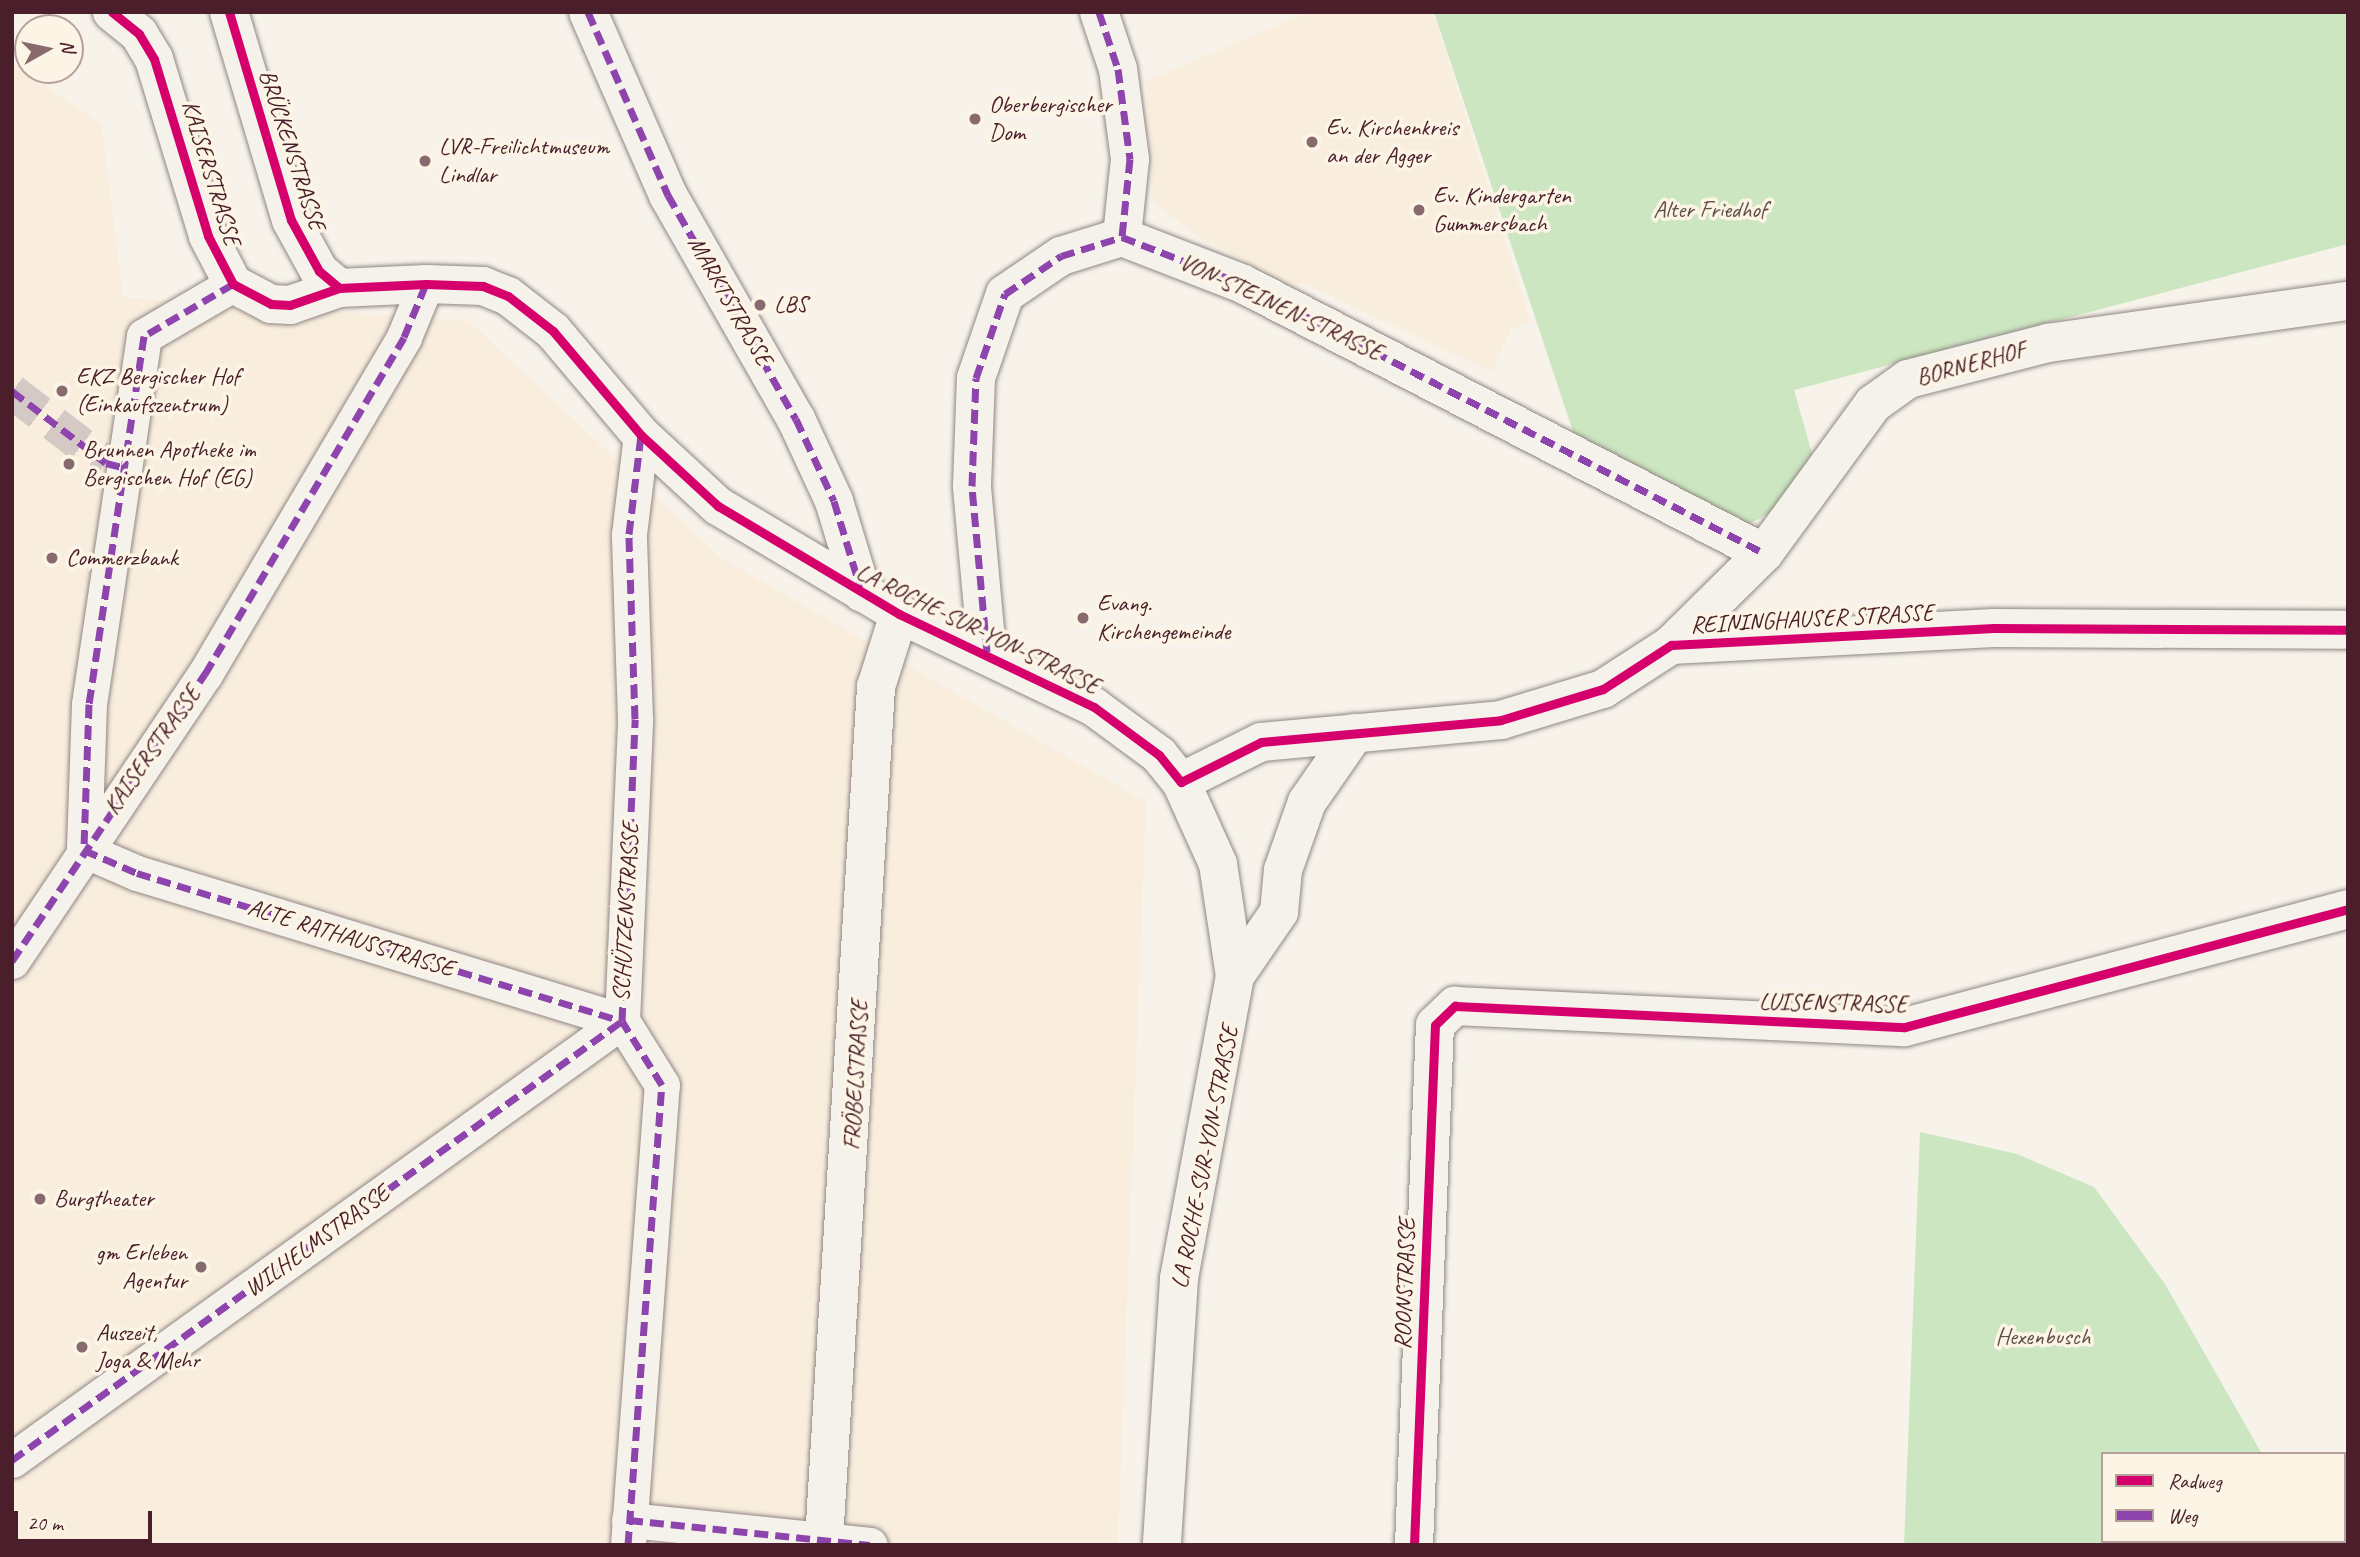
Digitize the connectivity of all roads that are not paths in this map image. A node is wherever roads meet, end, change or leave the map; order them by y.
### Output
1 (229, 12) edge
2 (588, 12) edge
3 (1099, 12) edge
4 (118, 13) edge
5 (1122, 237) junction
6 (233, 284) junction
7 (426, 284) junction
8 (339, 288) junction
9 (2348, 301) edge
10 (641, 435) junction
11 (1764, 553) junction
12 (862, 593) junction
13 (899, 614) junction
14 (2348, 630) edge
15 (1671, 646) junction
16 (987, 652) junction
17 (1355, 733) junction
18 (1181, 782) junction
19 (84, 850) junction
20 (2348, 909) edge
21 (12, 961) edge
22 (1235, 976) junction
23 (621, 1021) junction
24 (1435, 1025) joint
25 (12, 1460) edge
26 (629, 1532) edge
27 (824, 1540) junction
28 (870, 1545) edge
29 (1162, 1545) edge
30 (1414, 1545) edge

1 - 8 street, BRÜCKENSTRASSE
2 - 12 street, MARKTSTRASSE
3 - 5 street
4 - 6 street, KAISERSTRASSE
5 - 11 street, VON-STEINEN-STRASSE
5 - 16 street
6 - 8 street
6 - 19 street, KAISERSTRASSE
7 - 8 street, LA ROCHE-SUR-YON-STRASSE
7 - 10 street, LA ROCHE-SUR-YON-STRASSE
7 - 19 street, KAISERSTRASSE
9 - 11 street, BORNERHOF
10 - 12 street, LA ROCHE-SUR-YON-STRASSE
10 - 23 street, SCHÜTZENSTRASSE
11 - 15 street, BORNERHOF
12 - 13 street, LA ROCHE-SUR-YON-STRASSE
13 - 16 street, LA ROCHE-SUR-YON-STRASSE
13 - 27 street, FRÖBELSTRASSE
14 - 15 street, REININGHAUSER STRASSE
15 - 17 street, REININGHAUSER STRASSE
16 - 18 street, LA ROCHE-SUR-YON-STRASSE
17 - 18 street, REININGHAUSER STRASSE
17 - 22 street
18 - 22 street, LA ROCHE-SUR-YON-STRASSE
19 - 21 street, KAISERSTRASSE
19 - 23 street, ALTE RATHAUSSTRASSE
20 - 24 street, LUISENSTRASSE
22 - 29 street, LA ROCHE-SUR-YON-STRASSE
23 - 25 street, WILHELMSTRASSE
23 - 26 street, SCHÜTZENSTRASSE
24 - 30 street, ROONSTRASSE
26 - 27 street
27 - 28 street

